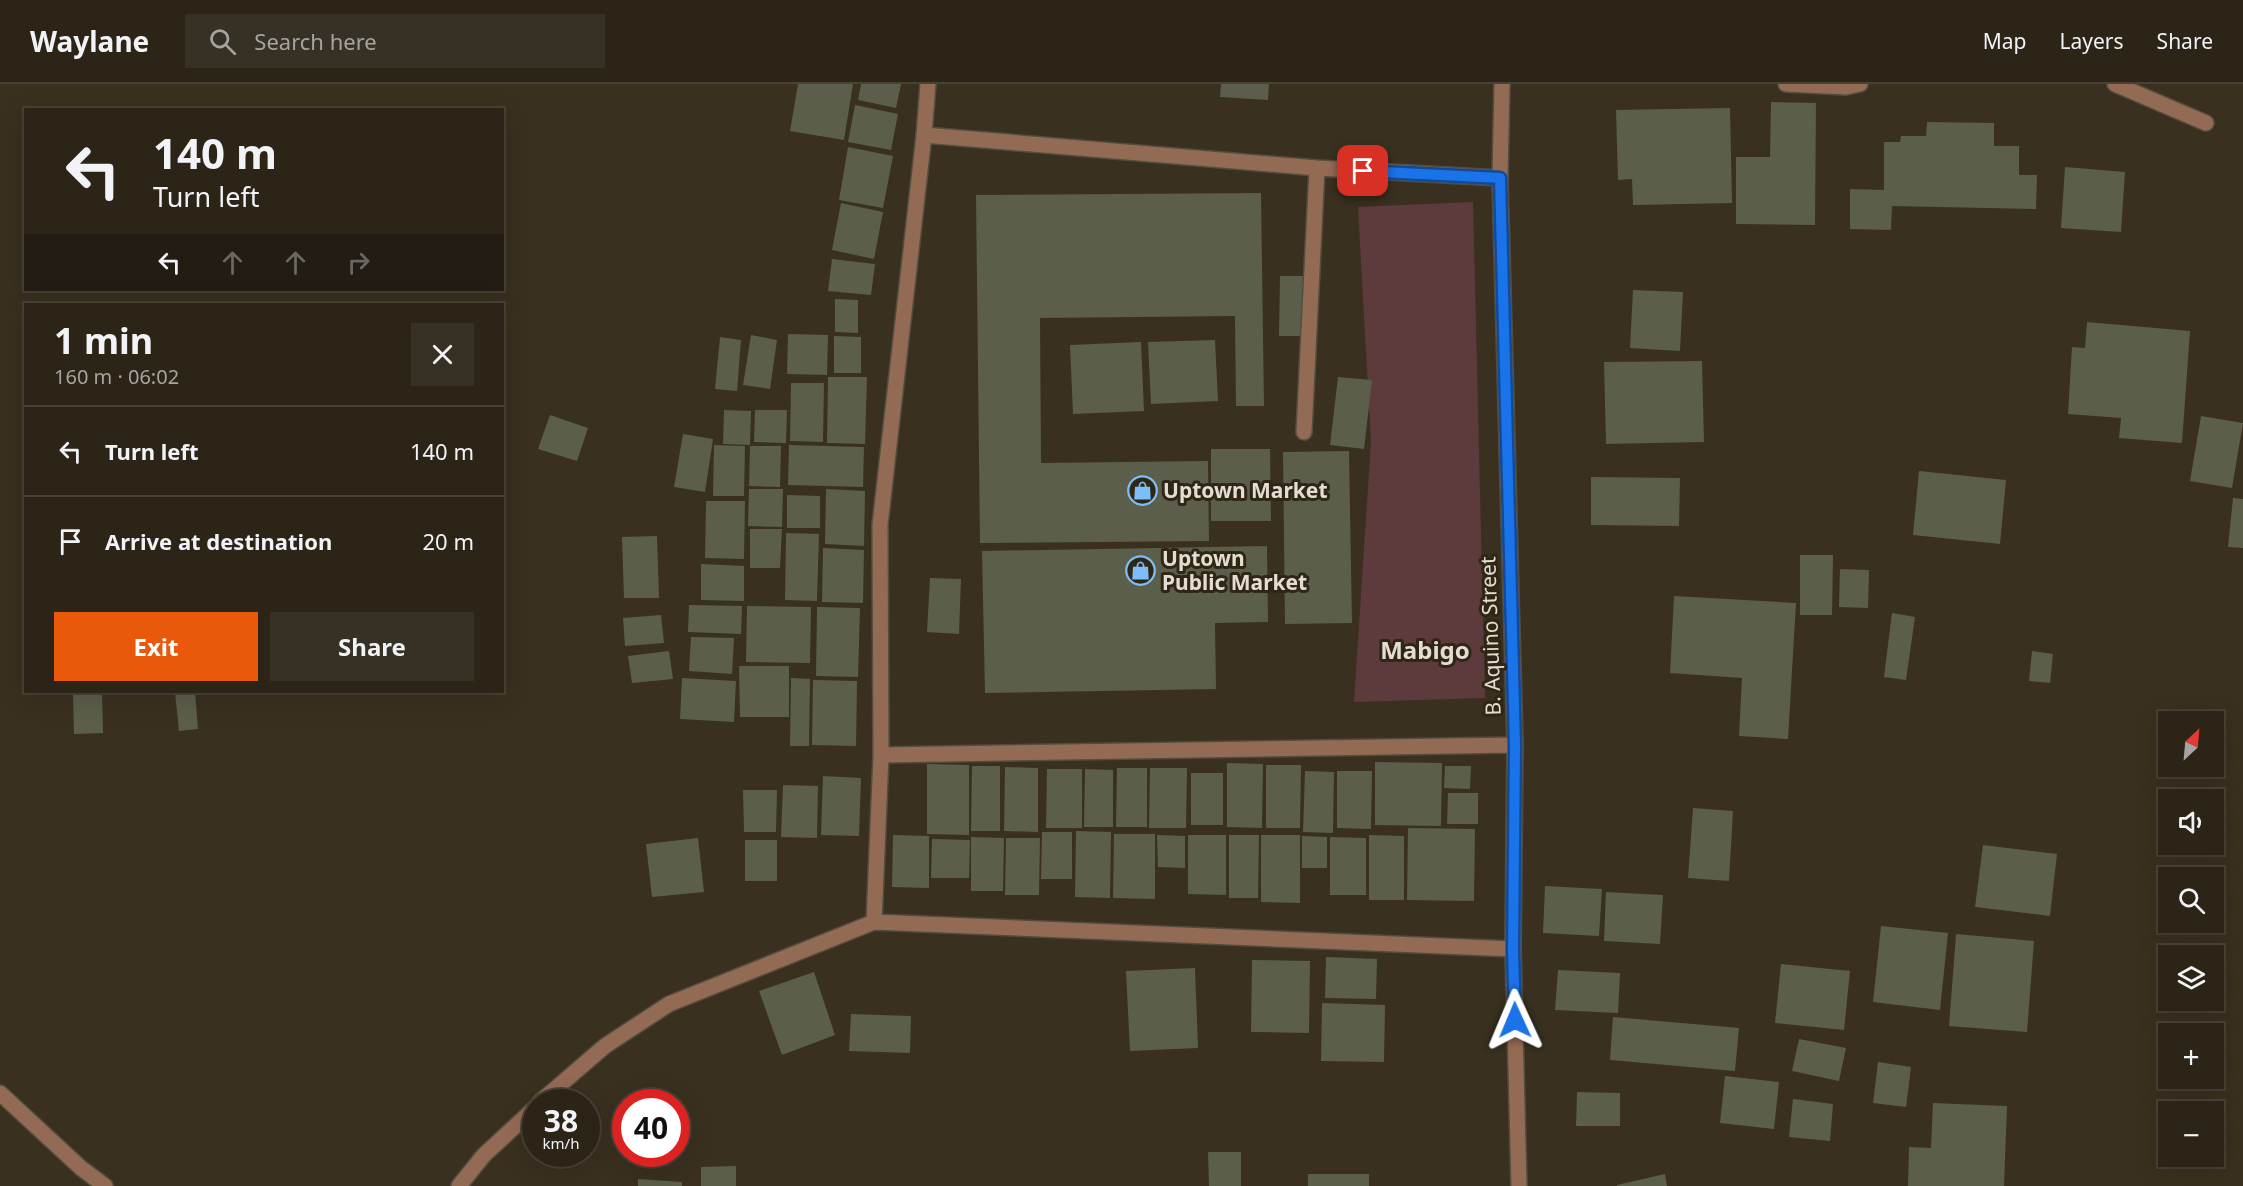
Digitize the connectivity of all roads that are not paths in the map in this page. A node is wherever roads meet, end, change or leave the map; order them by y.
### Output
1 (928, 84) edge
2 (1502, 84) edge
3 (1786, 84) edge
4 (1860, 84) edge
5 (2115, 84) edge
6 (2206, 123) dead end
7 (924, 135) junction
8 (1317, 168) junction
9 (1500, 178) junction
10 (1304, 432) dead end
11 (1515, 745) junction
12 (881, 755) junction
13 (874, 922) junction
14 (1513, 950) junction
15 (555, 1089) edge
16 (0, 1093) edge
17 (522, 1120) edge
18 (105, 1186) edge
19 (459, 1186) edge
20 (1519, 1186) edge

1 - 7 street
2 - 9 street, B. Aquino Street
3 - 4 street
5 - 6 street
7 - 8 street
7 - 12 street
8 - 9 street
8 - 10 street
9 - 11 street, B. Aquino Street
11 - 12 street
11 - 14 street, B. Aquino Street
12 - 13 street
13 - 14 street
13 - 15 street
14 - 20 street, B. Aquino Street
16 - 18 street
17 - 19 street

